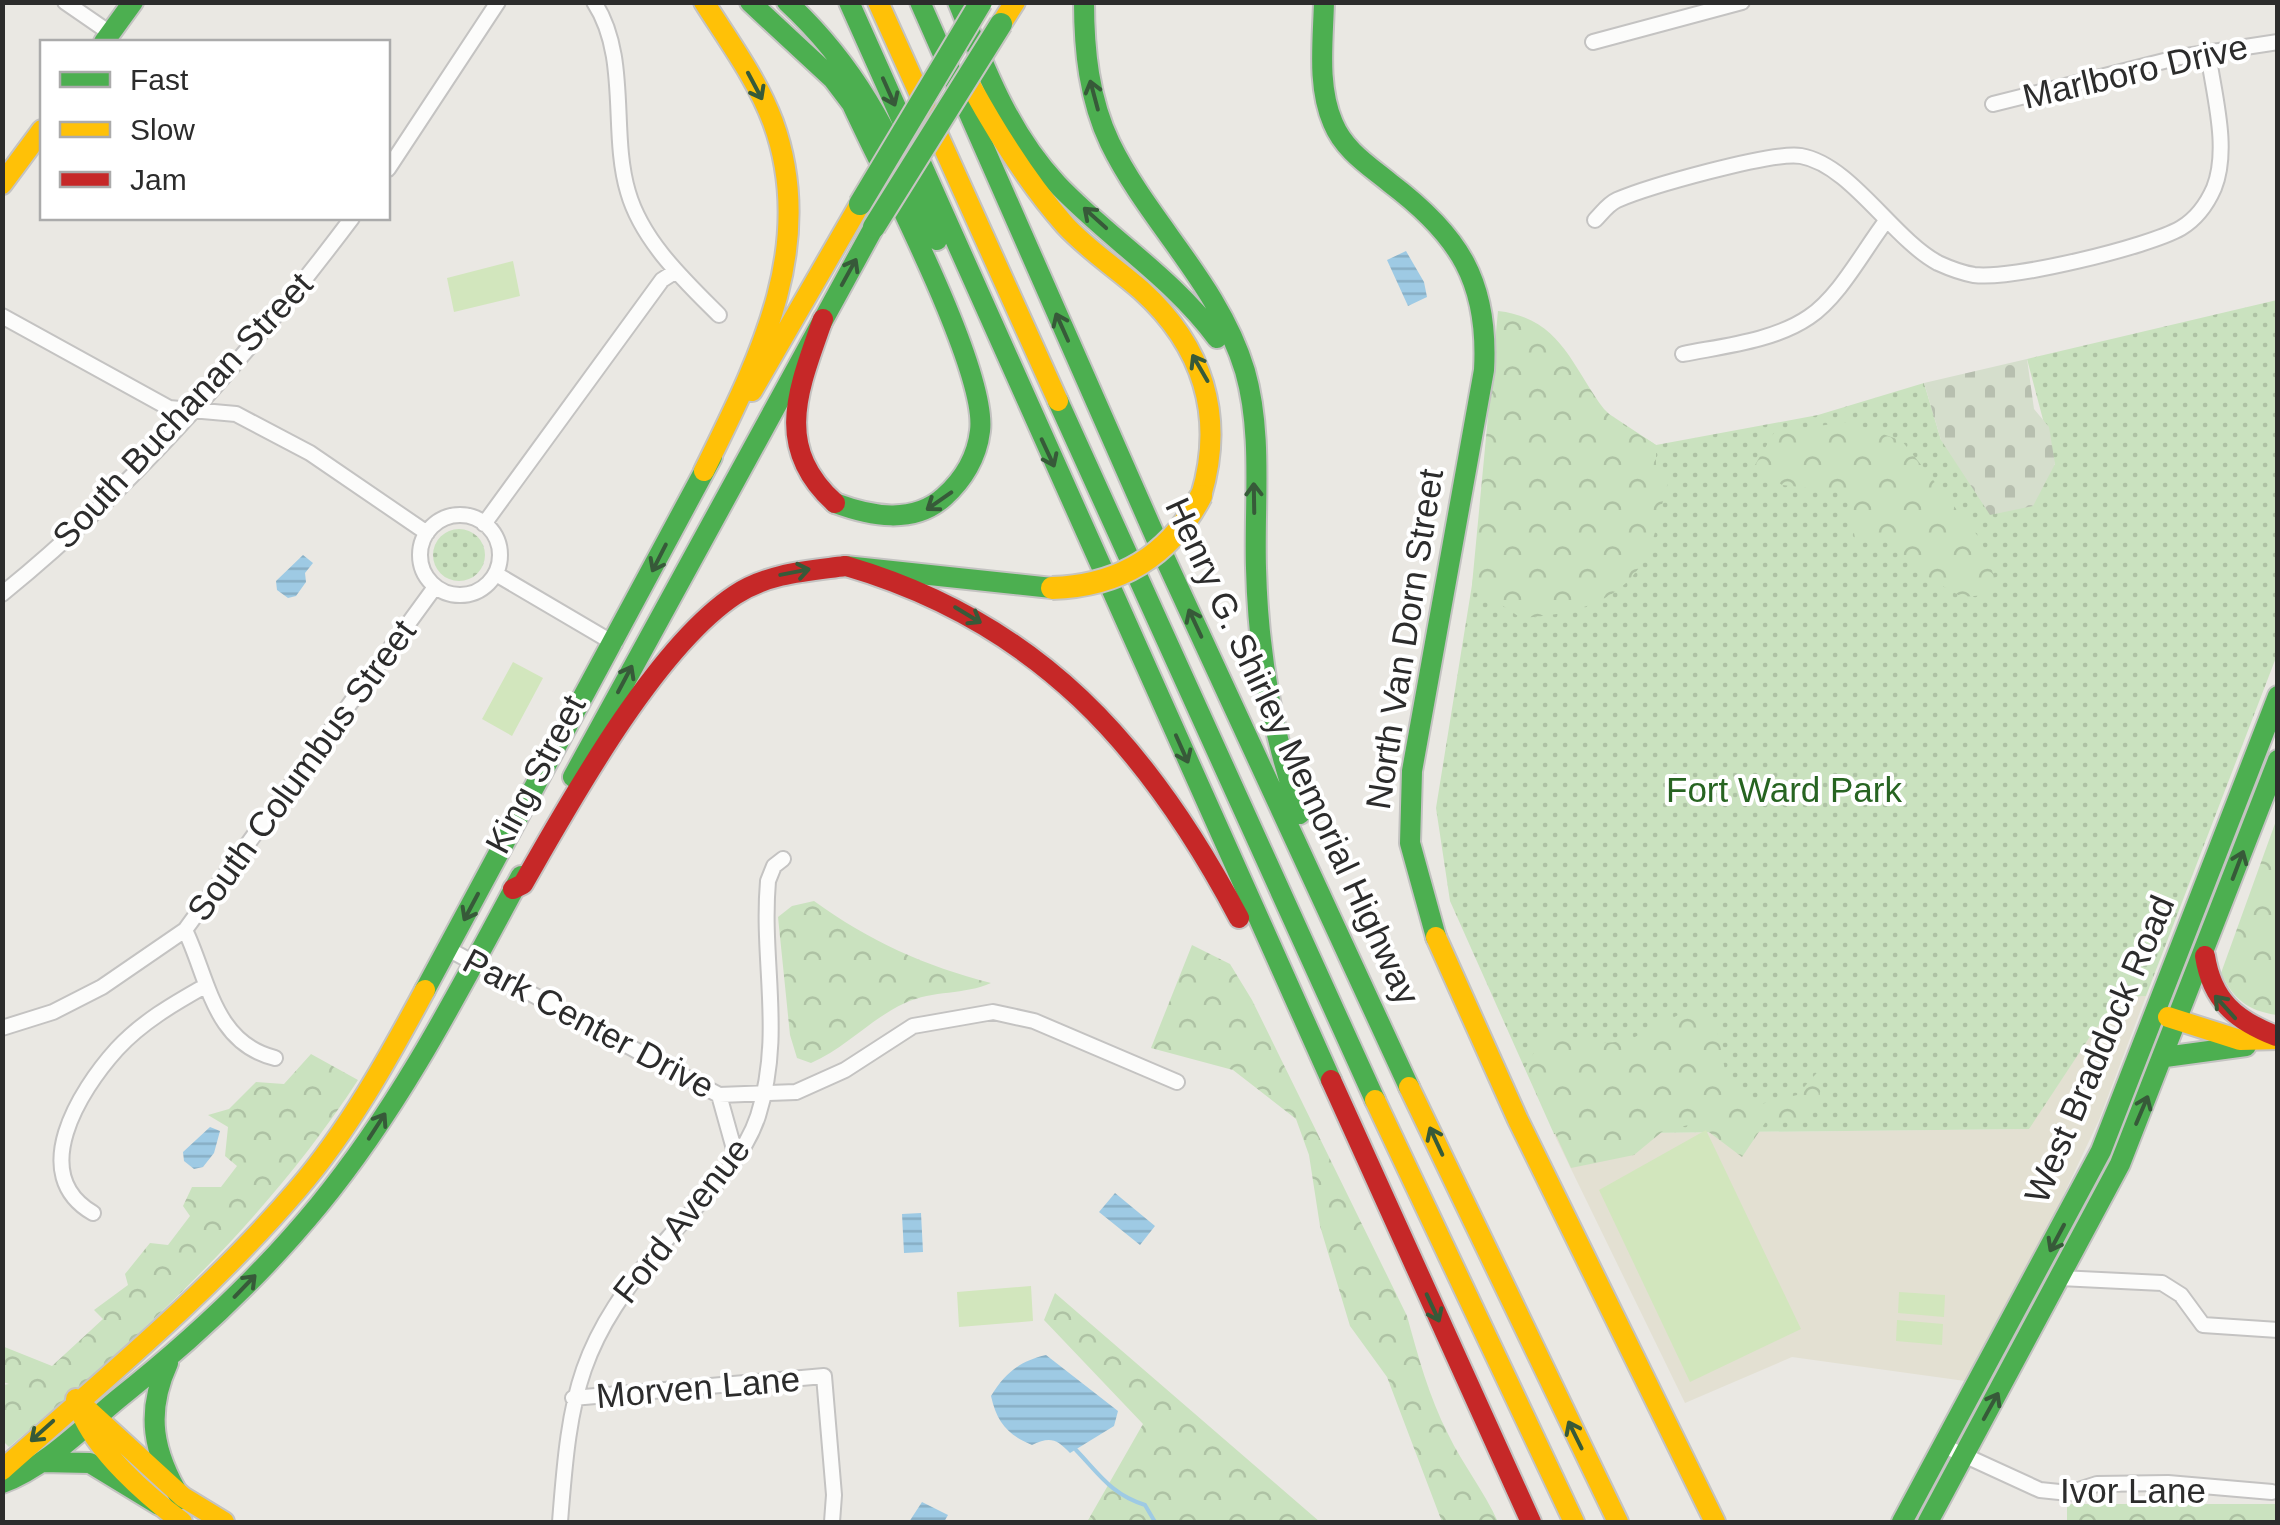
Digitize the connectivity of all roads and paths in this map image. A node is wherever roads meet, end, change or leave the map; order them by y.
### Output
1 (65, 2) edge
2 (133, 2) edge
3 (498, 2) edge
4 (594, 2) edge
5 (704, 2) edge
6 (750, 2) edge
7 (787, 2) edge
8 (850, 2) edge
9 (878, 2) edge
10 (922, 2) edge
11 (958, 2) edge
12 (982, 2) edge
13 (1015, 2) edge
14 (1084, 2) edge
15 (1324, 2) edge
16 (1742, 2) edge
17 (107, 38) edge
18 (1593, 42) dead end
19 (2278, 42) edge
20 (2208, 52) junction
21 (1993, 104) dead end
22 (40, 133) edge
23 (390, 166) edge
24 (2, 184) edge
25 (351, 220) edge
26 (1595, 220) dead end
27 (1886, 221) junction
28 (676, 271) junction
29 (719, 315) dead end
30 (2, 316) edge
31 (823, 319) junction
32 (1683, 354) dead end
33 (1026, 408) junction
34 (189, 411) junction
35 (1254, 431) junction
36 (704, 471) junction
37 (484, 524) junction
38 (427, 533) junction
39 (846, 566) junction
40 (496, 574) junction
41 (435, 586) junction
42 (2, 594) edge
43 (615, 644) junction
44 (2278, 696) edge
45 (2278, 760) edge
46 (783, 859) dead end
47 (514, 889) junction
48 (185, 930) junction
49 (448, 949) junction
50 (2205, 951) junction
51 (472, 962) junction
52 (205, 986) junction
53 (2167, 1017) junction
54 (2, 1028) edge
55 (2274, 1039) edge
56 (2164, 1057) junction
57 (275, 1058) dead end
58 (1398, 1061) junction
59 (1176, 1082) dead end
60 (719, 1095) junction
61 (763, 1095) junction
62 (736, 1156) junction
63 (93, 1213) dead end
64 (1392, 1219) junction
65 (2060, 1278) junction
66 (2278, 1330) edge
67 (173, 1352) junction
68 (573, 1398) junction
69 (76, 1400) junction
70 (94, 1422) junction
71 (1954, 1451) junction
72 (34, 1465) junction
73 (2, 1470) edge
74 (2, 1483) edge
75 (2272, 1492) dead end
76 (170, 1501) junction
77 (182, 1522) edge
78 (224, 1522) edge
79 (560, 1522) edge
80 (832, 1522) edge
81 (1532, 1522) edge
82 (1574, 1522) edge
83 (1618, 1522) edge
84 (1715, 1522) edge
85 (1902, 1522) edge
86 (1928, 1522) edge

1 - 17 street
2 - 17 main road
3 - 23 street
4 - 28 street
5 -> 36 main road
6 -> 31 main road
7 - 33 main road
8 -> 33 main road
9 - 82 main road
39 -> 10 main road, bridge
58 -> 10 main road, Henry G. Shirley Memorial Highway
35 -> 11 main road
12 - 36 main road, King Street, bridge
31 -> 13 main road, King Street, bridge
35 -> 14 main road
15 - 84 main road, North Van Dorn Street
16 - 18 street
19 - 20 street, Marlboro Drive
20 - 21 street, Marlboro Drive
20 - 27 street
22 - 24 main road
25 - 34 street, South Buchanan Street
26 - 27 street
27 - 32 street
28 - 29 street
28 - 37 street
30 - 34 street
47 -> 31 main road, King Street
33 -> 64 main road
34 - 38 street
34 - 42 street, South Buchanan Street
58 -> 35 main road
36 -> 43 main road, King Street
37 - 38 street
37 - 40 street
38 - 41 street
47 -> 39 main road
39 -> 64 main road
40 - 41 street
40 - 43 street
41 - 48 street, South Columbus Street
43 -> 49 main road, King Street
44 - 53 main road, West Braddock Road
50 -> 45 main road, West Braddock Road
46 - 61 street, Ford Avenue
47 - 51 main road, King Street
48 - 52 street
48 - 54 street, South Columbus Street
49 - 51 street, Park Center Drive
49 - 69 main road, King Street
50 - 53 main road, West Braddock Road
55 -> 50 main road
51 - 60 street, Park Center Drive
67 -> 51 main road, King Street
52 - 57 street
52 - 63 street
53 - 55 main road
53 - 56 main road, West Braddock Road
53 -> 71 main road, West Braddock Road
55 - 56 main road
65 -> 56 main road, West Braddock Road
83 -> 58 main road, Henry G. Shirley Memorial Highway
59 - 61 street, Park Center Drive
60 - 61 street, Park Center Drive
60 - 62 street
61 - 62 street, Ford Avenue
62 - 68 street, Ford Avenue
64 -> 81 main road
65 - 66 street
71 -> 65 main road, West Braddock Road
67 - 70 main road, King Street
67 - 76 main road
68 - 79 street, Ford Avenue
68 - 80 street, Morven Lane
69 - 70 main road
69 -> 73 main road, King Street
70 - 72 main road, King Street
70 - 76 main road
71 - 75 street, Ivor Lane
71 - 85 main road, West Braddock Road
71 - 86 main road, West Braddock Road
72 - 74 main road, King Street
72 - 76 main road
76 - 77 main road
76 - 78 main road

